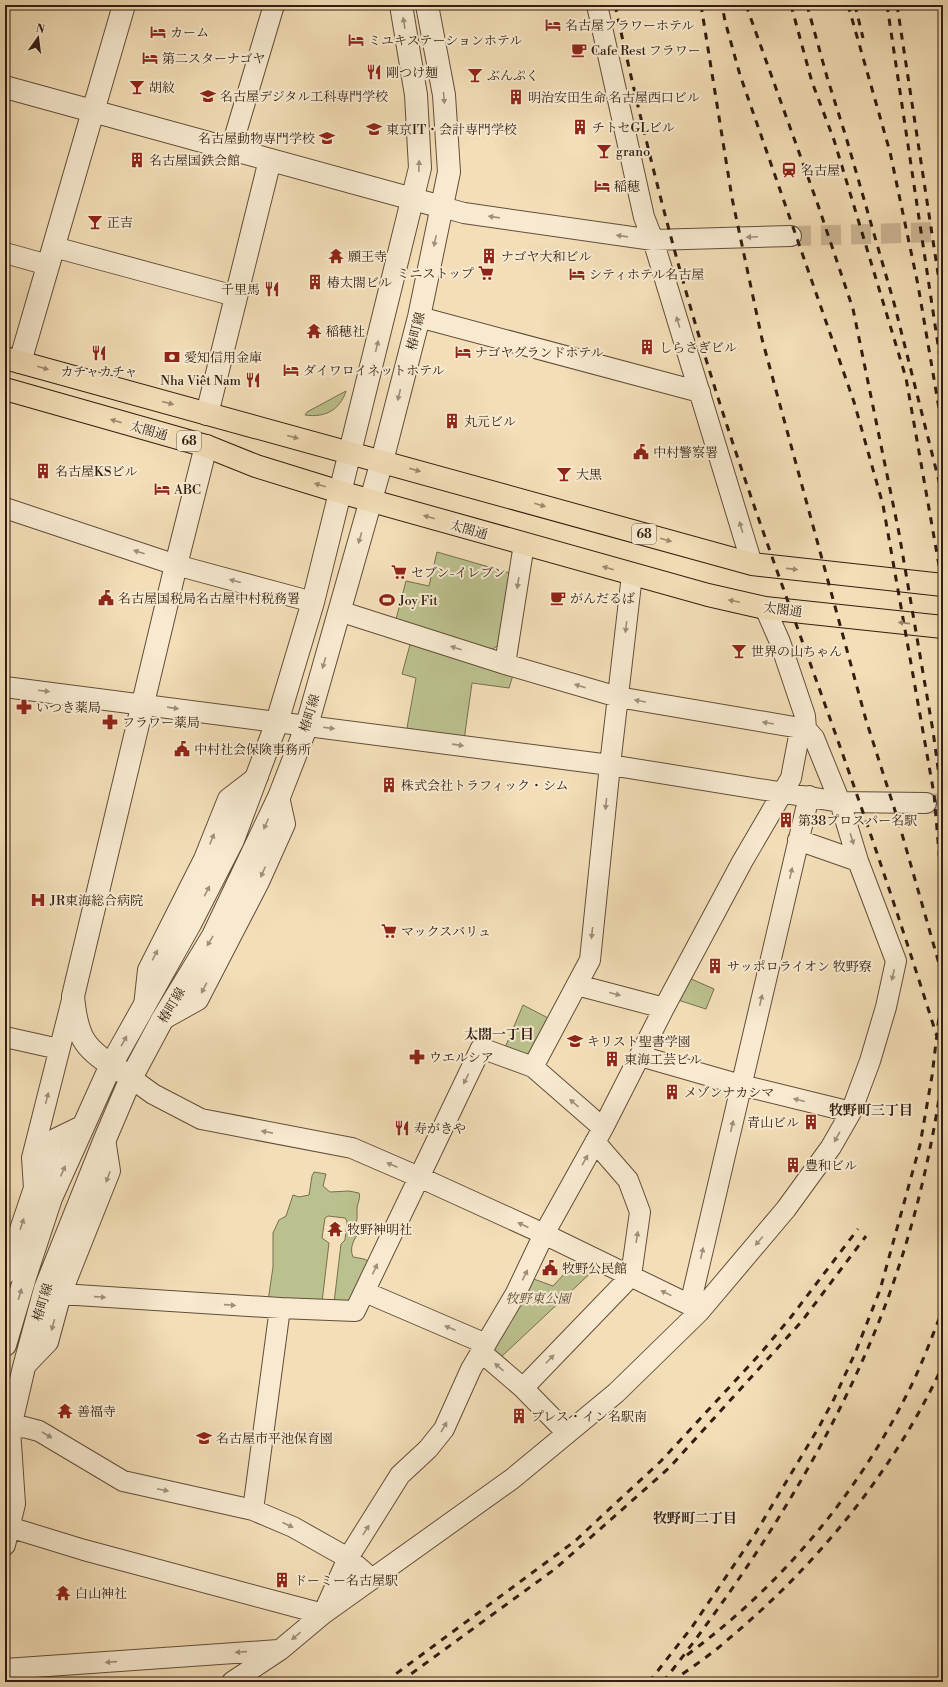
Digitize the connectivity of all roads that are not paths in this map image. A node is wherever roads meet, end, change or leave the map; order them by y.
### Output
1 (124, 5) edge
2 (274, 5) edge
3 (401, 5) edge
4 (427, 5) edge
5 (597, 5) edge
6 (5, 87) edge
7 (94, 111) junction
8 (231, 150) junction
9 (270, 160) junction
10 (412, 199) junction
11 (442, 207) junction
12 (791, 236) tunnel mouth
13 (653, 240) junction
14 (5, 252) edge
15 (51, 256) junction
16 (235, 296) junction
17 (419, 317) junction
18 (12, 360) edge
19 (5, 389) edge
20 (700, 392) junction
21 (206, 414) junction
22 (206, 446) junction
23 (351, 452) junction
24 (382, 461) junction
25 (340, 492) junction
26 (370, 500) junction
27 (5, 508) edge
28 (524, 544) junction
29 (176, 564) junction
30 (752, 564) junction
31 (632, 574) junction
32 (943, 585) edge
33 (313, 602) junction
34 (765, 608) junction
35 (339, 611) junction
36 (943, 627) edge
37 (505, 664) junction
38 (5, 687) edge
39 (618, 698) junction
40 (143, 704) junction
41 (277, 722) junction
42 (306, 725) junction
43 (806, 729) junction
44 (610, 765) junction
45 (782, 792) junction
46 (809, 796) junction
47 (840, 802) junction
48 (926, 803) tunnel mouth
49 (798, 840) junction
50 (858, 861) junction
51 (577, 985) junction
52 (73, 996) junction
53 (664, 1008) junction
54 (5, 1037) edge
55 (59, 1049) junction
56 (640, 1056) junction
57 (111, 1065) junction
58 (533, 1067) junction
59 (131, 1078) junction
60 (741, 1085) junction
61 (851, 1112) junction
62 (84, 1125) junction
63 (599, 1135) junction
64 (105, 1139) junction
65 (419, 1177) junction
66 (34, 1188) junction
67 (544, 1234) junction
68 (5, 1274) edge
69 (631, 1276) junction
70 (365, 1292) junction
71 (61, 1294) junction
72 (280, 1308) junction
73 (695, 1308) junction
74 (5, 1345) edge
75 (483, 1348) junction
76 (24, 1367) junction
77 (524, 1388) junction
78 (567, 1433) junction
79 (7, 1436) edge
80 (253, 1510) junction
81 (7, 1536) edge
82 (348, 1558) junction
83 (372, 1578) junction
84 (323, 1614) junction
85 (280, 1650) junction
86 (5, 1669) edge
87 (232, 1682) edge

1 - 7 street
2 - 8 street
10 -> 3 street, 椿町線
4 -> 11 street, 椿町線
5 - 13 street
6 - 7 street
7 - 8 street
7 - 15 street
8 - 9 street
9 - 10 street
9 - 16 street
10 - 11 street
23 -> 10 street, 椿町線
13 -> 11 street
11 -> 17 street, 椿町線
12 -> 13 street
20 -> 13 street
14 - 15 street
15 - 16 street
15 - 18 street
16 - 21 street
17 - 20 street
17 -> 24 street, 椿町線
18 -> 21 main road, 68
22 -> 19 main road, 太閤通 / 68
30 -> 20 street
21 -> 23 main road, 68
25 -> 22 main road, 太閤通 / 68
22 - 29 street
23 - 24 main road, 68
23 - 25 street, 椿町線
24 - 26 street, 椿町線
24 -> 30 main road, 68
25 - 26 main road, 太閤通 / 68
25 - 33 street, 椿町線
28 -> 26 main road, 太閤通 / 68
26 -> 35 street, 椿町線
29 -> 27 street
31 -> 28 main road, 太閤通 / 68
28 -> 37 street
33 -> 29 street
29 - 40 street
30 -> 32 main road, 68
34 -> 31 main road, 太閤通 / 68
31 -> 39 street
33 - 41 street, 椿町線
36 -> 34 main road, 太閤通 / 68
34 - 43 street
37 -> 35 street
35 -> 42 street, 椿町線
39 -> 37 street
38 -> 40 street
43 -> 39 street
39 - 44 street
40 -> 41 street
40 - 52 street
41 - 42 street
57 -> 41 street, 椿町線
42 -> 44 street
42 -> 59 street, 椿町線
43 - 45 street
43 - 47 street
44 - 45 street
44 -> 51 street
45 - 46 street
45 - 53 street
46 - 47 street
46 - 49 street
47 - 48 street
47 -> 50 street
49 - 50 street
60 -> 49 street
50 -> 61 street
51 -> 53 street
51 - 58 street
52 - 55 street
52 - 57 street
53 - 56 street
54 - 55 street
66 -> 55 street
56 - 60 street
56 - 63 street
57 - 59 street
57 - 62 street, 椿町線
63 -> 58 street
58 -> 65 street
59 - 64 street, 椿町線
65 -> 59 street
61 -> 60 street
73 -> 60 street
61 -> 73 street
62 - 66 street
74 -> 62 street, 椿町線
67 -> 63 street
69 -> 63 street
64 -> 71 street
64 - 76 street, 椿町線
67 -> 65 street
70 -> 65 street
68 -> 66 street
67 - 69 street
75 -> 67 street
73 -> 69 street
77 -> 69 street
70 - 72 street
75 -> 70 street
71 -> 72 street
71 -> 76 street
72 - 80 street
73 - 78 street
77 -> 75 street
82 -> 75 street
76 - 79 street, 椿町線
77 - 78 street
78 - 83 street
79 -> 80 street
79 - 81 street
80 -> 82 street
81 - 84 street
82 - 83 street
82 - 84 street
83 - 84 street
84 -> 85 street
85 -> 86 street
85 - 87 street

